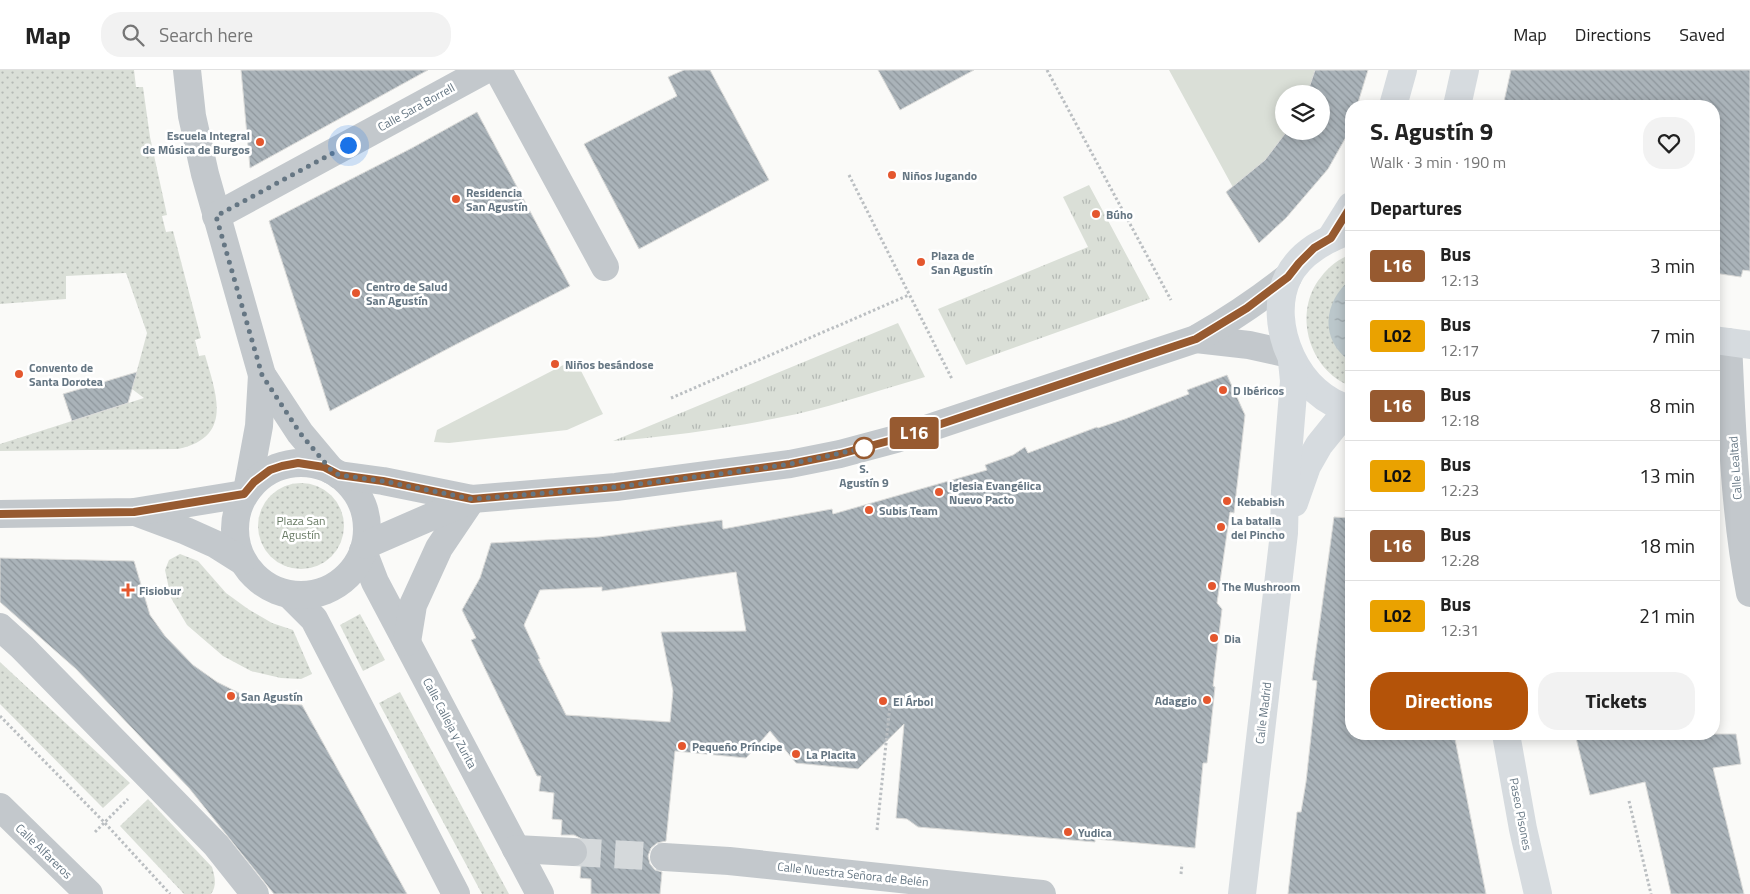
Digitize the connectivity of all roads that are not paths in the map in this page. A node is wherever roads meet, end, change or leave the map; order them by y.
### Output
1 (187, 70) edge
2 (485, 70) edge
3 (498, 70) edge
4 (1403, 70) edge
5 (1465, 70) edge
6 (1395, 100) edge
7 (1458, 100) edge
8 (216, 216) junction
9 (1341, 234) edge
10 (605, 267) dead end
11 (1288, 277) junction
12 (1196, 339) junction
13 (1731, 342) edge
14 (1291, 357) junction
15 (262, 375) junction
16 (1345, 407) edge
17 (1345, 414) edge
18 (335, 472) junction
19 (245, 492) junction
20 (472, 499) junction
21 (134, 512) junction
22 (0, 514) edge
23 (1284, 533) junction
24 (364, 548) junction
25 (242, 561) junction
26 (1750, 593) edge
27 (290, 595) junction
28 (0, 628) edge
29 (408, 642) junction
30 (1507, 740) edge
31 (0, 807) edge
32 (516, 849) junction
33 (573, 852) tunnel mouth
34 (664, 857) tunnel mouth
35 (89, 894) edge
36 (255, 894) edge
37 (456, 894) edge
38 (540, 894) edge
39 (1042, 894) edge
40 (1242, 894) edge
41 (1538, 894) edge

1 - 8 street
2 - 8 street, Calle Sara Borrell
3 - 10 street
4 - 6 main road
5 - 7 main road
8 - 15 street
9 - 11 main road
11 - 12 street
11 - 14 main road
12 - 14 street
12 - 20 street
13 - 26 street, Calle Lealtad
14 - 16 main road
14 - 23 main road, Calle Madrid
15 - 18 street
15 - 19 street
17 - 23 main road, Calle Madrid
18 - 19 street
18 - 20 street
18 - 24 street
19 - 21 street
19 - 25 street
20 - 24 street
20 - 29 street
21 - 22 street
21 - 25 street
23 - 40 main road, Calle Madrid
24 - 27 street
24 - 29 street, Calle Calleja y Zurita
25 - 27 street
27 - 37 street
28 - 36 street
29 - 32 street, Calle Calleja y Zurita
30 - 41 main road, Paseo Pisones
31 - 35 street, Calle Alfareros
32 - 33 street
32 - 38 street, Calle Calleja y Zurita
34 - 39 street, Calle Nuestra Señora de Belén

